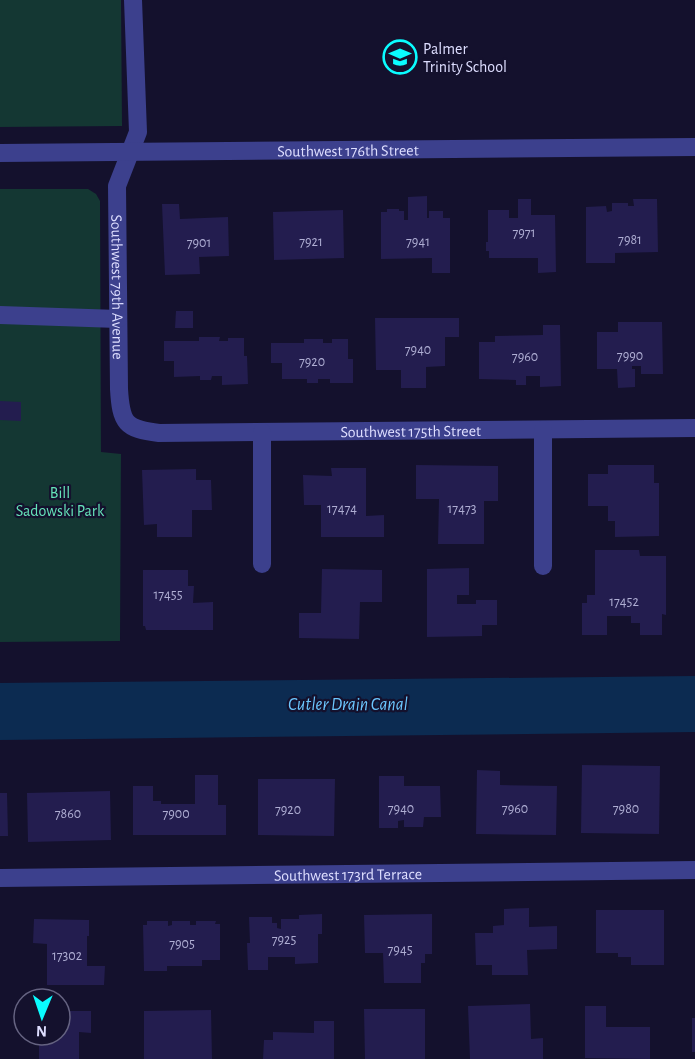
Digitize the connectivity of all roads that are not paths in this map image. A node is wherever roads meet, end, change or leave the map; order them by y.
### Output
1 (133, 0) edge
2 (695, 147) edge
3 (130, 152) junction
4 (0, 153) edge
5 (0, 315) edge
6 (118, 319) junction
7 (127, 424) joint
8 (695, 428) edge
9 (543, 430) junction
10 (262, 432) junction
11 (262, 564) dead end
12 (543, 566) dead end
13 (695, 870) edge
14 (0, 878) edge

1 - 3 street, Southwest 79th Avenue
2 - 3 street, Southwest 176th Street
3 - 4 street, Southwest 176th Street
3 - 6 street, Southwest 79th Avenue
5 - 6 street
6 - 7 street, Southwest 79th Avenue
7 - 10 street, Southwest 175th Street
8 - 9 street, Southwest 175th Street
9 - 10 street, Southwest 175th Street
9 - 12 street
10 - 11 street
13 - 14 street, Southwest 173rd Terrace

